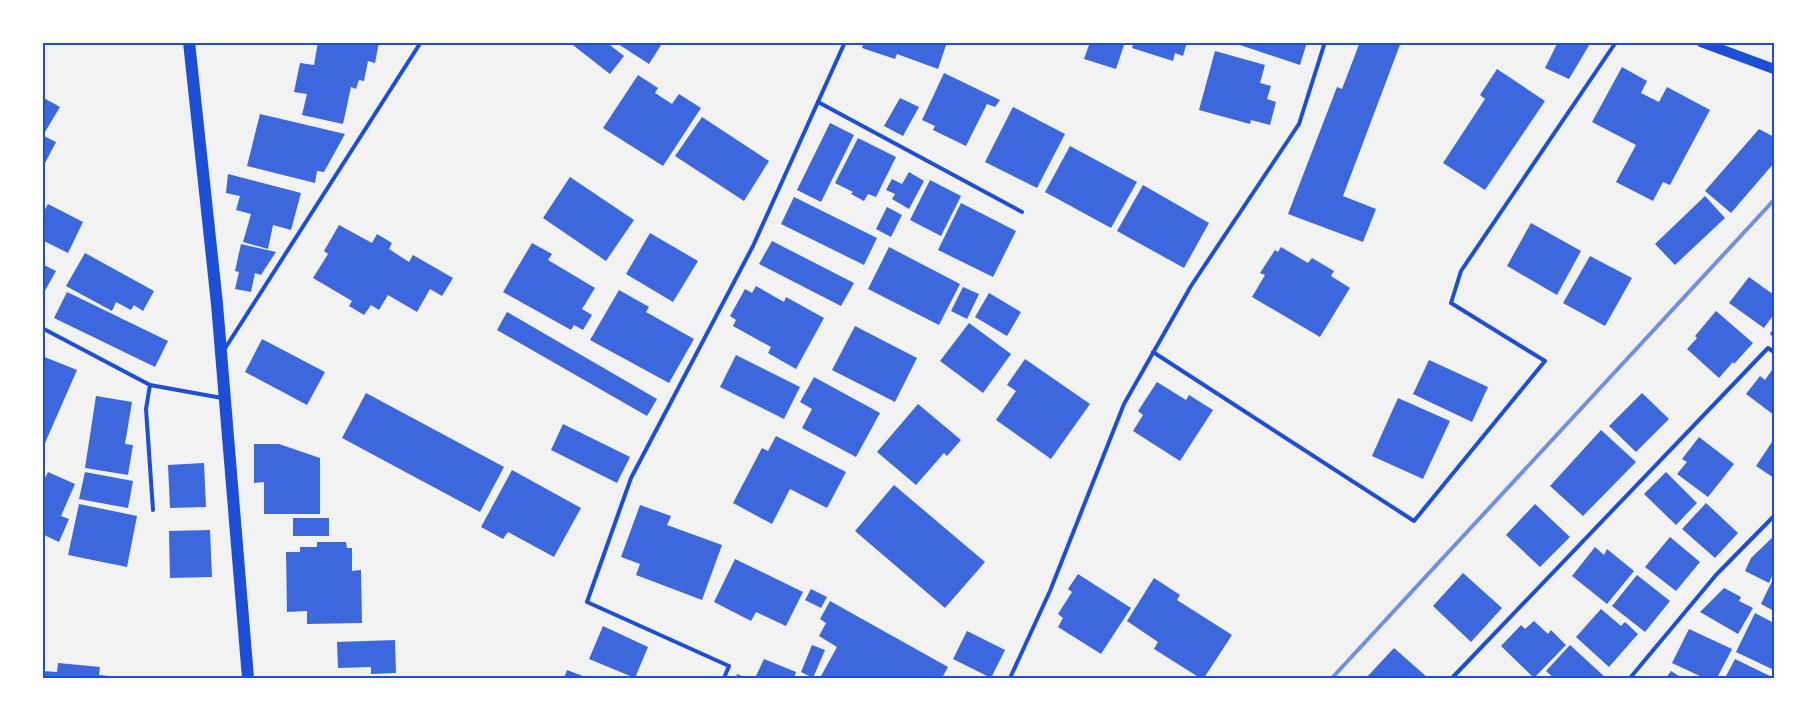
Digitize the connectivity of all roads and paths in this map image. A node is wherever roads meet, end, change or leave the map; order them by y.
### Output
1 (189, 42) edge
2 (421, 42) edge
3 (845, 42) edge
4 (1326, 42) edge
5 (1616, 42) edge
6 (1701, 42) edge
7 (1774, 69) edge
8 (818, 102) junction
9 (1022, 212) dead end
10 (42, 328) edge
11 (1154, 352) junction
12 (1774, 352) edge
13 (222, 354) junction
14 (150, 385) junction
15 (225, 399) junction
16 (153, 510) dead end
17 (1774, 516) edge
18 (248, 678) edge
19 (724, 678) edge
20 (1010, 678) edge
21 (1452, 678) edge
22 (1630, 678) edge

1 - 13 main road
2 - 13 lane
3 - 8 lane
4 - 11 lane
5 - 11 lane
6 - 7 main road
8 - 9 lane
8 - 19 lane
10 - 14 lane
11 - 20 lane
12 - 21 lane
13 - 15 main road
14 - 15 lane
14 - 16 lane
15 - 18 main road
17 - 22 lane

